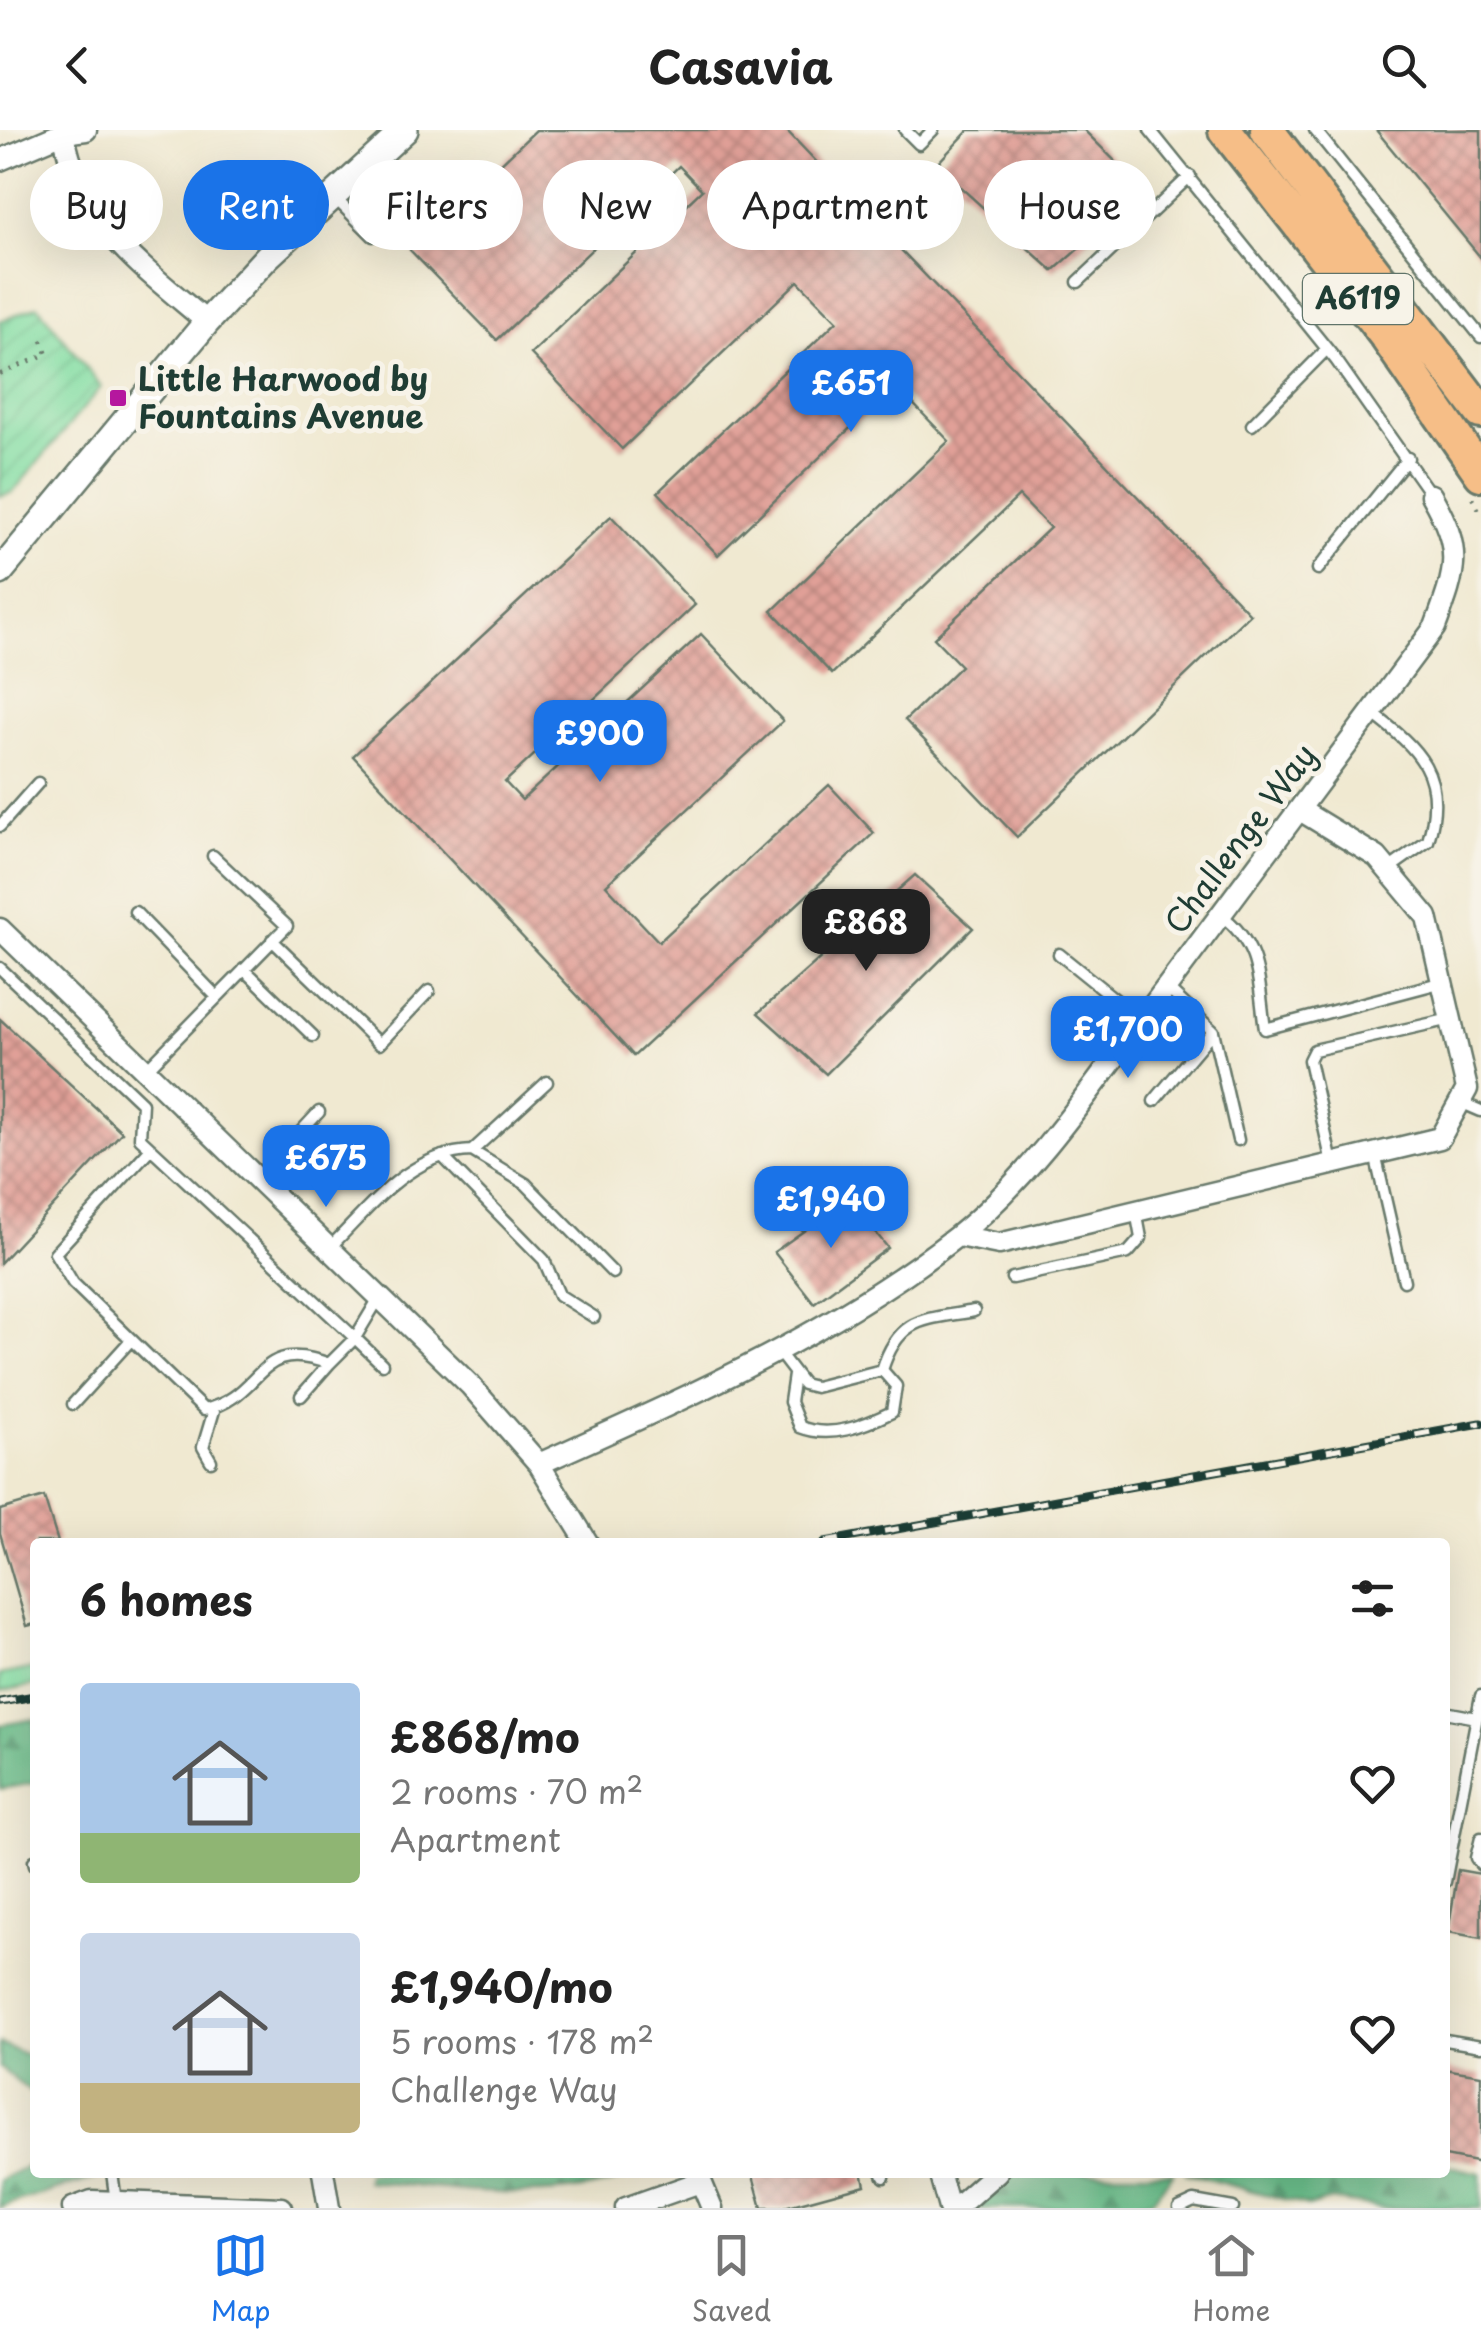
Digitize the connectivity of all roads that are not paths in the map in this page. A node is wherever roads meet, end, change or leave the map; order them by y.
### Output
1 (86, 130) edge
2 (405, 130) edge
3 (905, 130) edge
4 (933, 130) edge
5 (1150, 130) edge
6 (1225, 130) edge
7 (1267, 130) edge
8 (1315, 130) edge
9 (63, 132) edge
10 (0, 160) edge
11 (1190, 176) junction
12 (333, 196) junction
13 (349, 212) edge
14 (1078, 282) dead end
15 (207, 322) junction
16 (1481, 337) edge
17 (1327, 349) junction
18 (1481, 412) edge
19 (1252, 425) dead end
20 (1408, 458) junction
21 (1481, 474) edge
22 (1431, 495) joint
23 (1318, 569) dead end
24 (0, 572) edge
25 (1372, 713) junction
26 (38, 784) dead end
27 (1300, 810) junction
28 (0, 826) edge
29 (213, 856) dead end
30 (1388, 870) junction
31 (135, 912) dead end
32 (1221, 916) junction
33 (0, 929) edge
34 (272, 940) junction
35 (1060, 954) dead end
36 (0, 968) edge
37 (244, 969) junction
38 (1442, 982) junction
39 (1167, 988) junction
40 (428, 991) dead end
41 (217, 997) junction
42 (1451, 1019) junction
43 (1142, 1021) junction
44 (1213, 1031) junction
45 (313, 1036) dead end
46 (144, 1073) junction
47 (547, 1082) dead end
48 (1154, 1101) dead end
49 (1460, 1102) junction
50 (1481, 1111) edge
51 (318, 1112) dead end
52 (1238, 1140) dead end
53 (151, 1148) junction
54 (472, 1151) junction
55 (1375, 1154) junction
56 (442, 1156) junction
57 (1332, 1164) junction
58 (258, 1178) junction
59 (1136, 1211) junction
60 (958, 1236) junction
61 (329, 1248) junction
62 (613, 1272) dead end
63 (1012, 1278) dead end
64 (1404, 1280) dead end
65 (380, 1298) junction
66 (974, 1311) dead end
67 (594, 1316) dead end
68 (354, 1338) junction
69 (132, 1340) junction
70 (776, 1350) junction
71 (329, 1364) junction
72 (382, 1364) dead end
73 (882, 1370) junction
74 (794, 1375) junction
75 (302, 1396) dead end
76 (72, 1404) dead end
77 (215, 1407) junction
78 (211, 1461) dead end
79 (539, 1464) junction
80 (585, 1538) edge
81 (1481, 1696) edge
82 (1450, 1713) edge
83 (1477, 1718) junction
84 (1477, 1749) edge
85 (1480, 1844) edge
86 (1452, 1846) junction
87 (1450, 1856) edge
88 (1481, 1865) edge
89 (1450, 2041) edge
90 (1481, 2046) edge
91 (113, 2178) edge
92 (323, 2178) edge
93 (696, 2178) edge
94 (698, 2178) edge
95 (941, 2178) edge
96 (990, 2178) edge
97 (116, 2202) junction
98 (73, 2208) edge
99 (282, 2208) edge
100 (329, 2208) edge
101 (626, 2208) edge
102 (712, 2208) edge
103 (952, 2208) edge
104 (1179, 2208) edge
105 (1233, 2208) edge

1 - 9 street
2 - 12 street
3 - 4 lane
5 - 11 lane
6 - 21 highway, A6119
7 - 18 highway, A6119
8 - 16 lane
9 - 10 street
9 - 15 street
11 - 14 lane
11 - 17 lane
12 - 13 lane
12 - 15 street
15 - 24 street
17 - 19 lane
17 - 20 lane
20 - 22 lane
20 - 23 lane
22 - 25 street, Challenge Way
25 - 27 street, Challenge Way
25 - 30 lane
26 - 28 lane
27 - 30 street
27 - 32 street, Challenge Way
29 - 34 lane
30 - 38 street
31 - 41 lane
32 - 38 lane
32 - 39 street, Challenge Way
33 - 46 street
34 - 37 lane
34 - 40 lane
35 - 43 lane
36 - 53 lane
37 - 41 lane
37 - 45 lane
38 - 42 street
39 - 43 street, Challenge Way
39 - 44 lane
41 - 46 lane
42 - 49 street
42 - 57 lane
43 - 60 street, Challenge Way
44 - 48 lane
44 - 52 lane
46 - 58 street
47 - 54 lane
49 - 50 lane
49 - 55 street
51 - 58 lane
53 - 68 lane
53 - 69 lane
54 - 56 lane
54 - 62 lane
55 - 57 street
55 - 64 lane
56 - 61 lane
56 - 67 lane
57 - 59 street
58 - 61 street
59 - 60 street
59 - 63 lane
60 - 70 street, Challenge Way
61 - 65 street
65 - 68 lane
65 - 79 street
66 - 73 lane
68 - 71 lane
68 - 72 lane
69 - 76 lane
69 - 77 lane
70 - 74 lane
70 - 79 street, Challenge Way
71 - 75 lane
71 - 77 lane
73 - 74 lane
73 - 74 lane
77 - 78 lane
79 - 80 street
81 - 83 lane
82 - 83 lane
83 - 84 lane
84 - 86 lane
85 - 86 lane
85 - 88 lane
86 - 87 lane
89 - 90 lane
91 - 97 lane
92 - 100 street
93 - 101 street
94 - 102 street
95 - 103 street
96 - 103 street
97 - 98 street
97 - 99 street
104 - 105 lane

